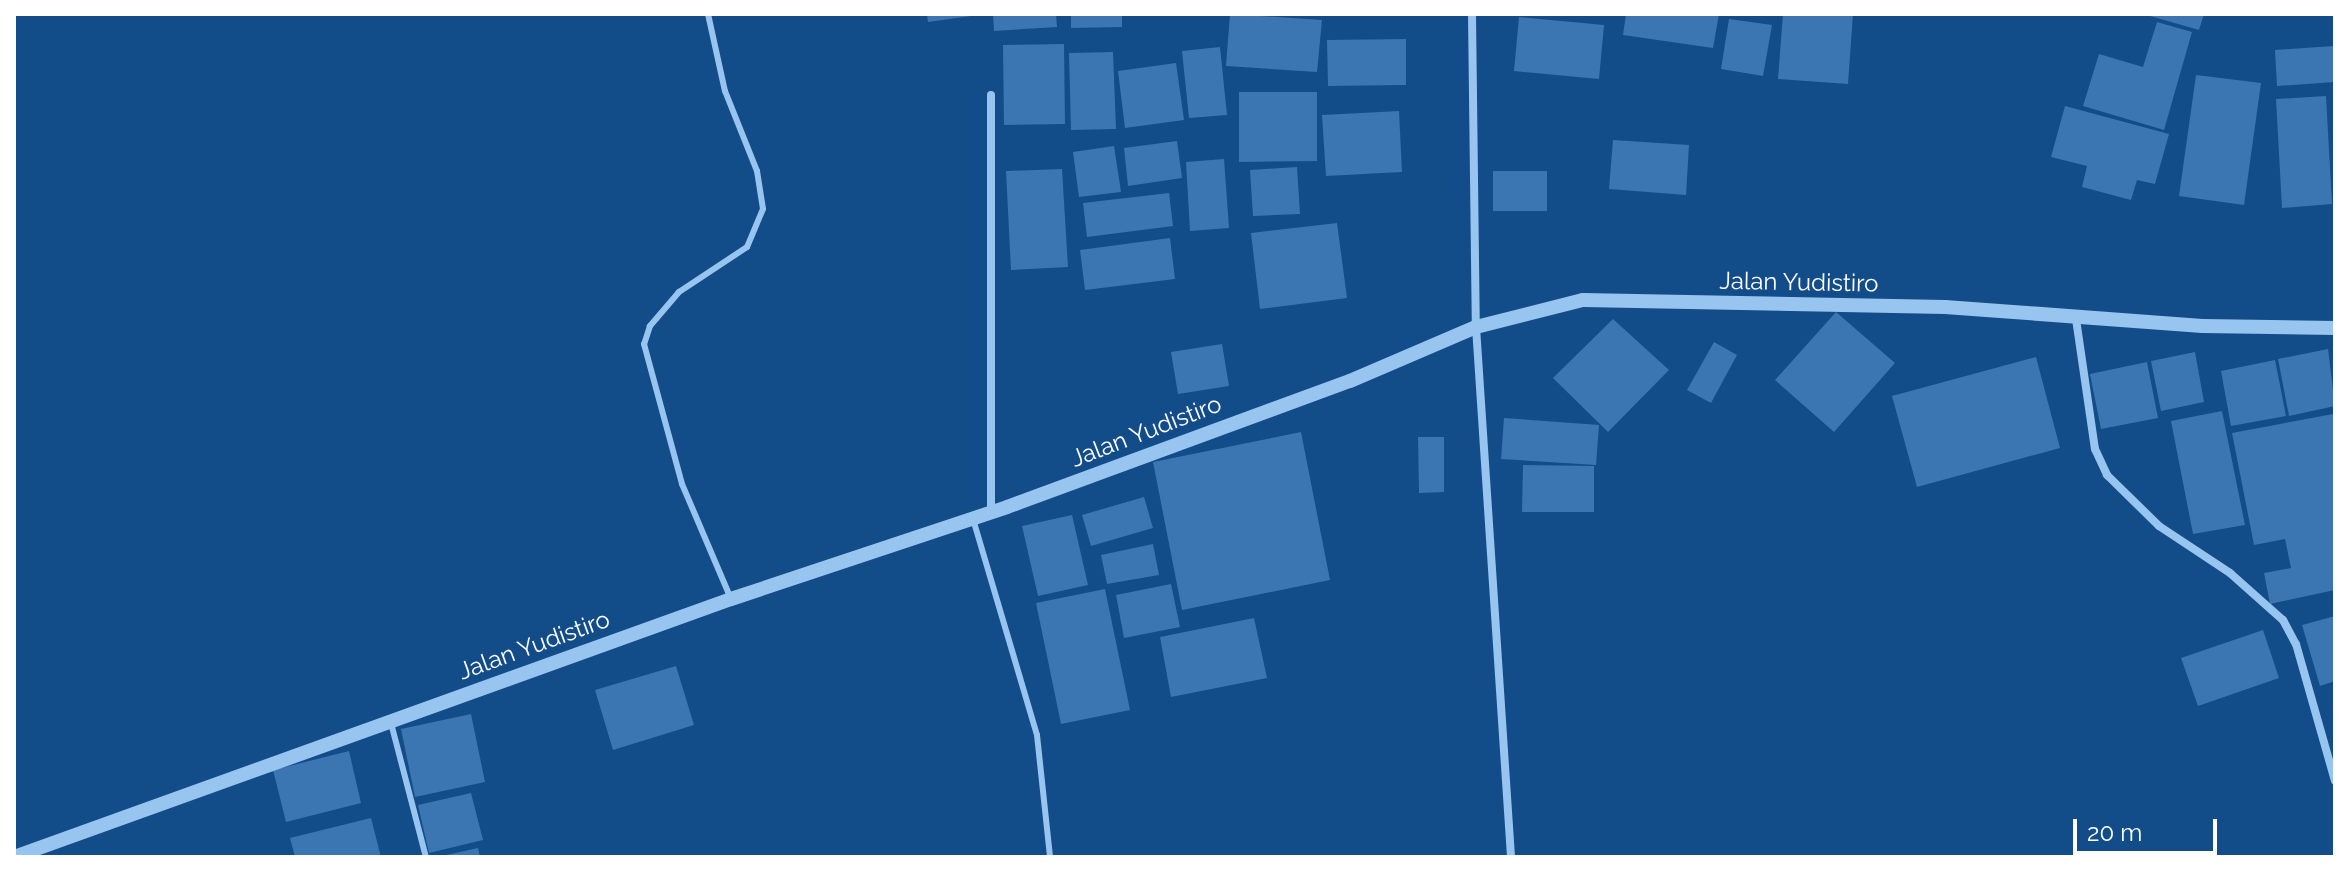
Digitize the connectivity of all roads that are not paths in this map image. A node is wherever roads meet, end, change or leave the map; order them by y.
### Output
1 (708, 14) edge
2 (1472, 14) edge
3 (991, 95) dead end
4 (2076, 319) junction
5 (1476, 327) junction
6 (2335, 328) edge
7 (991, 511) junction
8 (972, 517) junction
9 (731, 599) junction
10 (390, 720) junction
11 (2333, 762) edge
12 (2335, 781) edge
13 (14, 857) edge
14 (426, 857) edge
15 (1050, 857) edge
16 (1511, 857) edge

1 - 9 lane
2 - 5 street
3 - 7 street
4 - 5 street, Jalan Yudistiro
4 - 6 street, Jalan Yudistiro
4 - 11 street
5 - 7 street, Jalan Yudistiro
5 - 16 street
7 - 8 street, Jalan Yudistiro
8 - 9 street, Jalan Yudistiro
8 - 15 lane
9 - 10 street, Jalan Yudistiro
10 - 13 street, Jalan Yudistiro
10 - 14 lane
11 - 12 street

